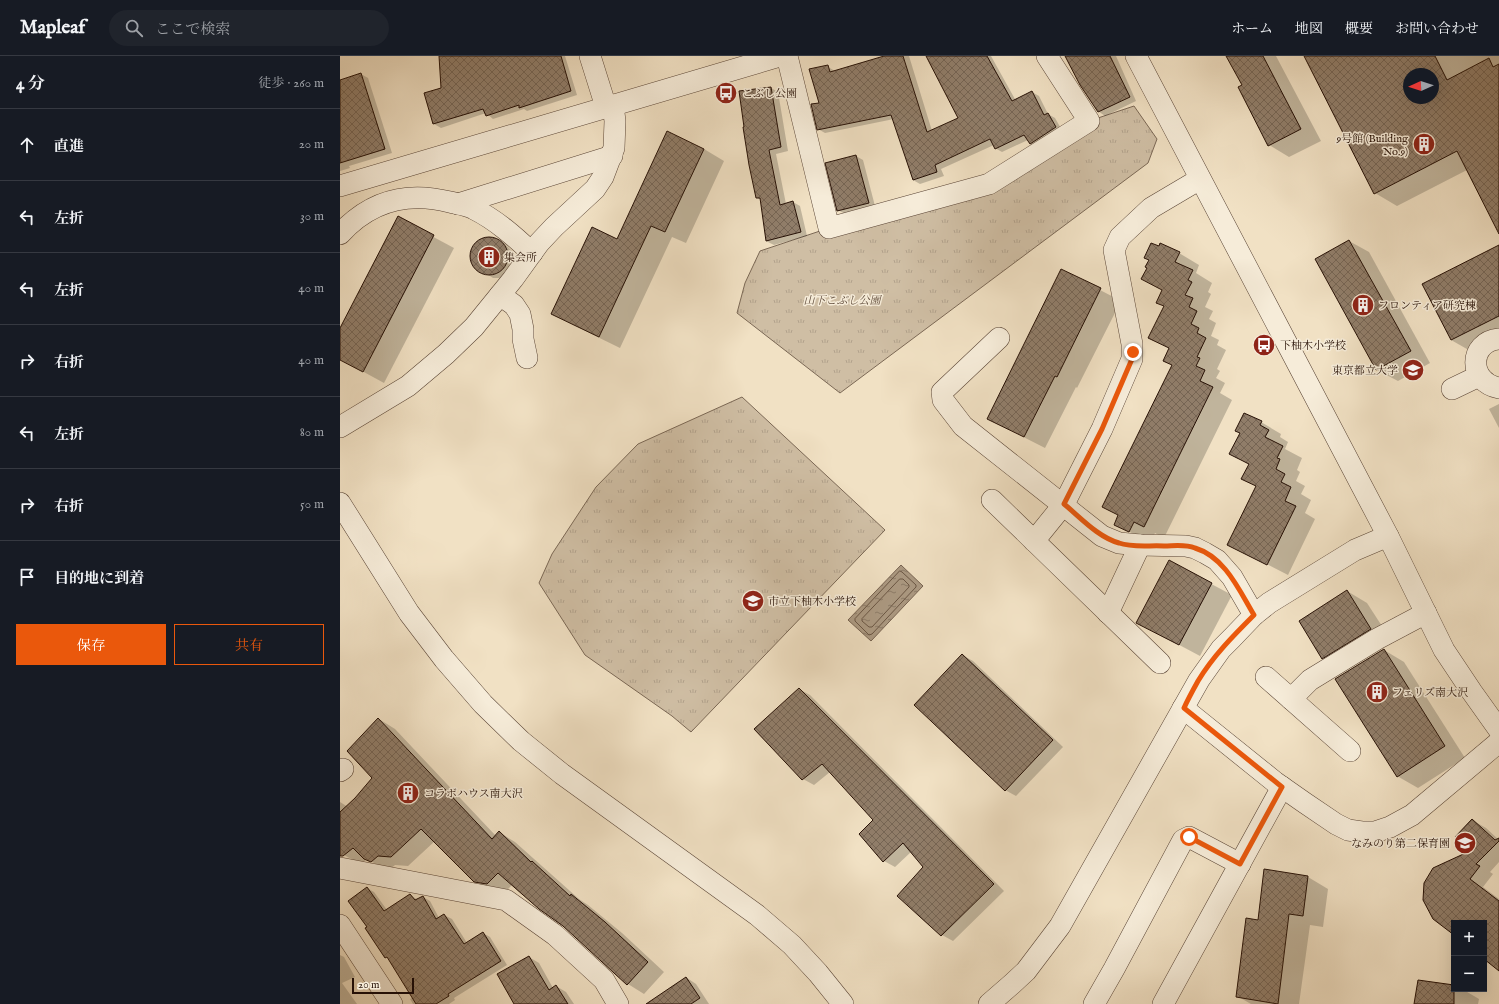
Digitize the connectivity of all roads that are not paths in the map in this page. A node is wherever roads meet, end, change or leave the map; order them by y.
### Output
1 (590, 56) edge
2 (780, 56) edge
3 (787, 56) edge
4 (1047, 56) edge
5 (1136, 56) edge
6 (610, 106) junction
7 (612, 156) junction
8 (1200, 179) junction
9 (340, 186) edge
10 (458, 204) junction
11 (340, 234) edge
12 (532, 253) junction
13 (500, 295) junction
14 (999, 338) dead end
15 (1499, 339) edge
16 (527, 358) dead end
17 (1479, 376) junction
18 (1499, 388) edge
19 (1452, 389) dead end
20 (341, 425) edge
21 (992, 500) dead end
22 (340, 503) edge
23 (1064, 504) junction
24 (1388, 536) junction
25 (1034, 541) junction
26 (1140, 546) junction
27 (1108, 613) junction
28 (1426, 613) junction
29 (1254, 615) junction
30 (1160, 663) dead end
31 (1266, 677) dead end
32 (1291, 700) junction
33 (1184, 708) junction
34 (1499, 730) edge
35 (1499, 742) edge
36 (1350, 751) dead end
37 (1282, 787) junction
38 (1240, 864) junction
39 (340, 868) edge
40 (340, 925) edge
41 (392, 1004) edge
42 (618, 1004) edge
43 (843, 1004) edge
44 (989, 1004) edge
45 (1094, 1004) edge
46 (1163, 1004) edge

1 - 6 street
2 - 6 street
3 - 4 street
5 - 8 street
6 - 7 street
6 - 9 street
7 - 10 street
7 - 12 street
8 - 23 street
8 - 24 street
10 - 11 street
10 - 12 street
12 - 13 street
13 - 16 street
13 - 20 street
14 - 23 street
15 - 17 street
17 - 18 street
17 - 19 street
21 - 25 street
22 - 43 street
23 - 25 street
23 - 26 street
24 - 28 street
24 - 29 street
25 - 27 street
26 - 27 street
26 - 29 street
27 - 30 street
28 - 32 street
28 - 34 street
29 - 33 street
31 - 32 street
32 - 36 street
33 - 37 street
33 - 44 street
35 - 37 street
37 - 38 street
38 - 45 street
38 - 46 street
39 - 42 street
40 - 41 street

